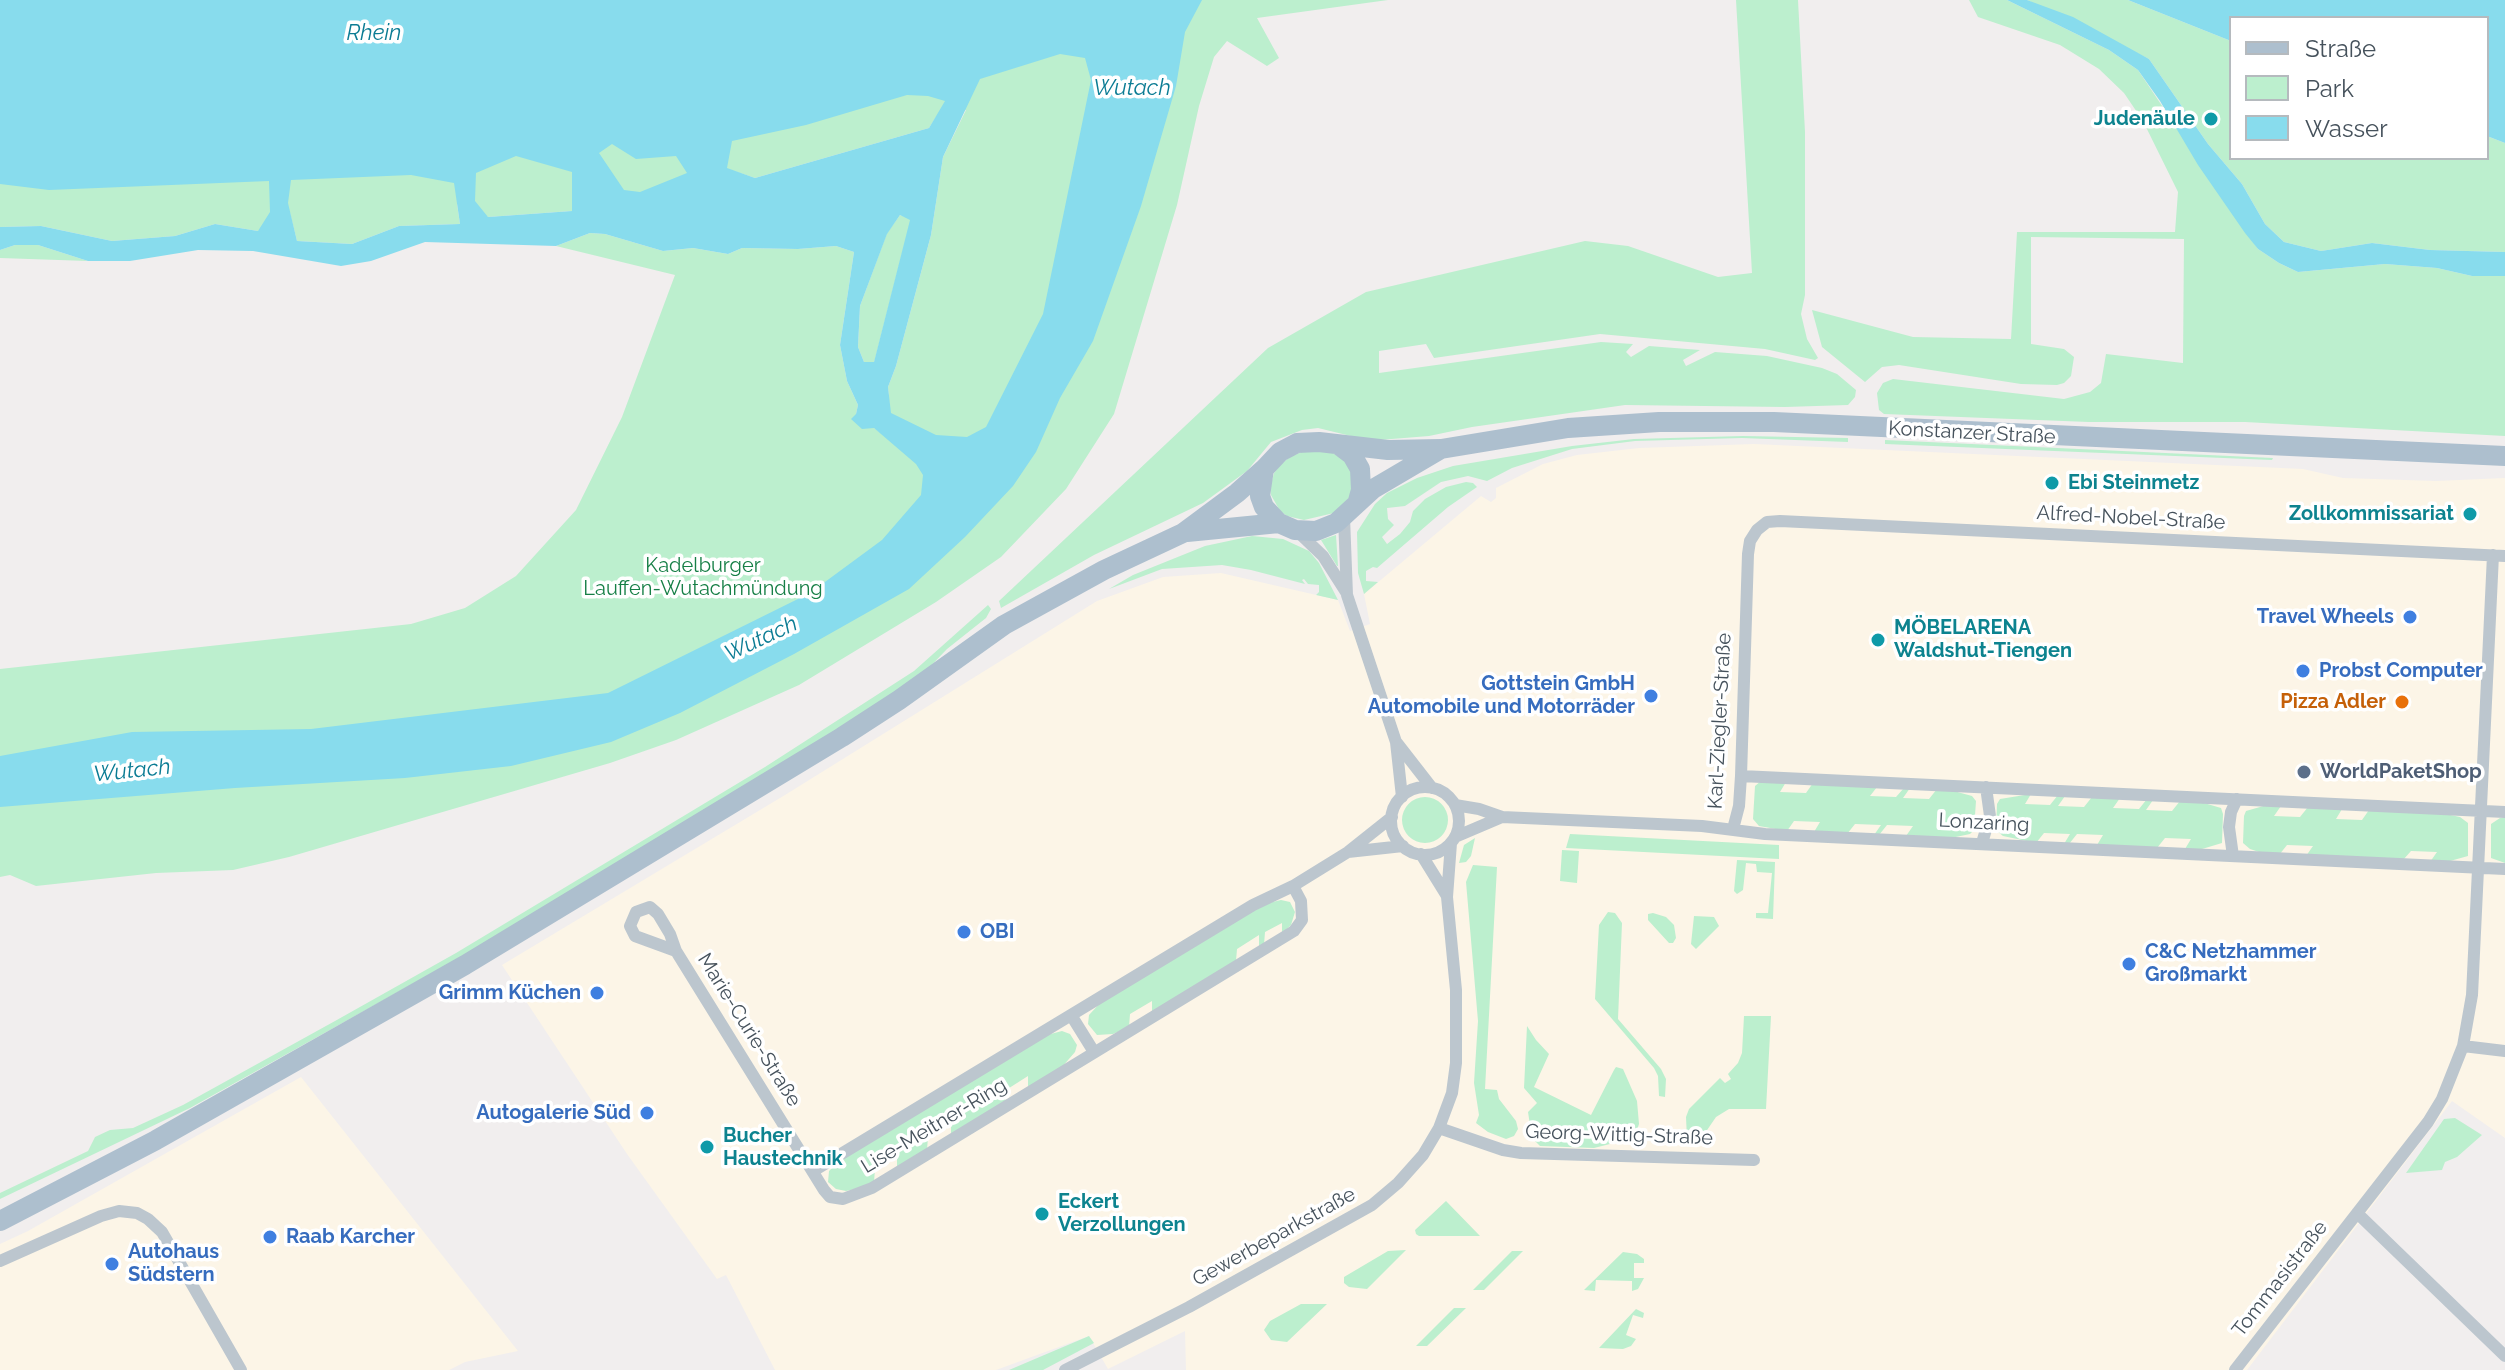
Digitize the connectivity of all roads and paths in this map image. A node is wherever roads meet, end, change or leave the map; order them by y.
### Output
1 (1340, 446) junction
2 (1441, 449) junction
3 (2505, 456) edge
4 (1264, 469) junction
5 (1358, 501) junction
6 (1344, 517) junction
7 (1287, 526) junction
8 (1757, 530) joint
9 (1183, 533) junction
10 (2499, 556) edge
11 (1347, 595) junction
12 (1396, 742) junction
13 (1741, 776) junction
14 (1986, 787) junction
15 (1432, 788) junction
16 (1402, 797) junction
17 (2237, 799) junction
18 (1455, 805) junction
19 (2481, 811) junction
20 (2505, 812) edge
21 (1392, 817) junction
22 (1502, 817) junction
23 (1733, 829) junction
24 (1453, 840) junction
25 (1982, 843) junction
26 (1403, 846) junction
27 (1348, 852) junction
28 (1421, 854) junction
29 (2233, 856) junction
30 (2478, 868) junction
31 (2505, 869) edge
32 (1293, 886) junction
33 (1447, 897) junction
34 (676, 951) dead end
35 (1071, 1015) junction
36 (2463, 1046) junction
37 (2505, 1051) edge
38 (1094, 1052) junction
39 (1439, 1128) junction
40 (1754, 1160) dead end
41 (813, 1171) junction
42 (2357, 1213) junction
43 (0, 1221) edge
44 (0, 1261) edge
45 (2505, 1356) edge
46 (241, 1370) edge
47 (1065, 1370) edge
48 (2235, 1370) edge

1 - 2 main road, Konstanzer Straße
1 - 4 main road, Konstanzer Straße
1 - 5 main road
2 - 3 main road, Konstanzer Straße
2 - 5 main road, Konstanzer Straße
4 - 7 main road
4 - 9 main road, Konstanzer Straße
5 - 6 main road, Konstanzer Straße
6 - 7 main road, Konstanzer Straße
6 - 11 street
7 - 9 main road, Konstanzer Straße
7 - 11 street
8 - 10 street, Alfred-Nobel-Straße
8 - 13 street, Karl-Ziegler-Straße
9 - 43 main road
10 - 19 street, Tommasistraße
11 - 12 street
12 - 15 street
12 - 16 street
13 - 14 street, Lonzaring
13 - 23 street, Karl-Ziegler-Straße
14 - 17 street, Lonzaring
14 - 25 street
15 - 16 street
15 - 18 street
16 - 21 street
17 - 19 street, Lonzaring
17 - 29 street
18 - 22 street, Karl-Ziegler-Straße
18 - 24 street, Gewerbeparkstraße
19 - 20 street, Lonzaring
19 - 30 street, Tommasistraße
21 - 26 street
21 - 27 street, Lise-Meitner-Ring
22 - 23 street, Karl-Ziegler-Straße
22 - 24 street, Karl-Ziegler-Straße
23 - 25 street, Lonzaring
24 - 28 street
24 - 33 street, Gewerbeparkstraße
25 - 29 street, Lonzaring
26 - 27 street, Lise-Meitner-Ring
26 - 28 street
27 - 32 street, Lise-Meitner-Ring
28 - 33 street, Gewerbeparkstraße
29 - 30 street, Lonzaring
30 - 31 street, Lonzaring
30 - 36 street, Tommasistraße
32 - 35 street, Lise-Meitner-Ring
32 - 38 street, Lise-Meitner-Ring
33 - 39 street, Gewerbeparkstraße
34 - 41 street, Marie-Curie-Straße
35 - 38 street
35 - 41 street, Lise-Meitner-Ring
36 - 37 street
36 - 42 street, Tommasistraße
38 - 41 street, Lise-Meitner-Ring
39 - 40 street, Georg-Wittig-Straße
39 - 47 street, Gewerbeparkstraße
42 - 45 street, Tommasistraße
42 - 48 street, Tommasistraße
44 - 46 street

